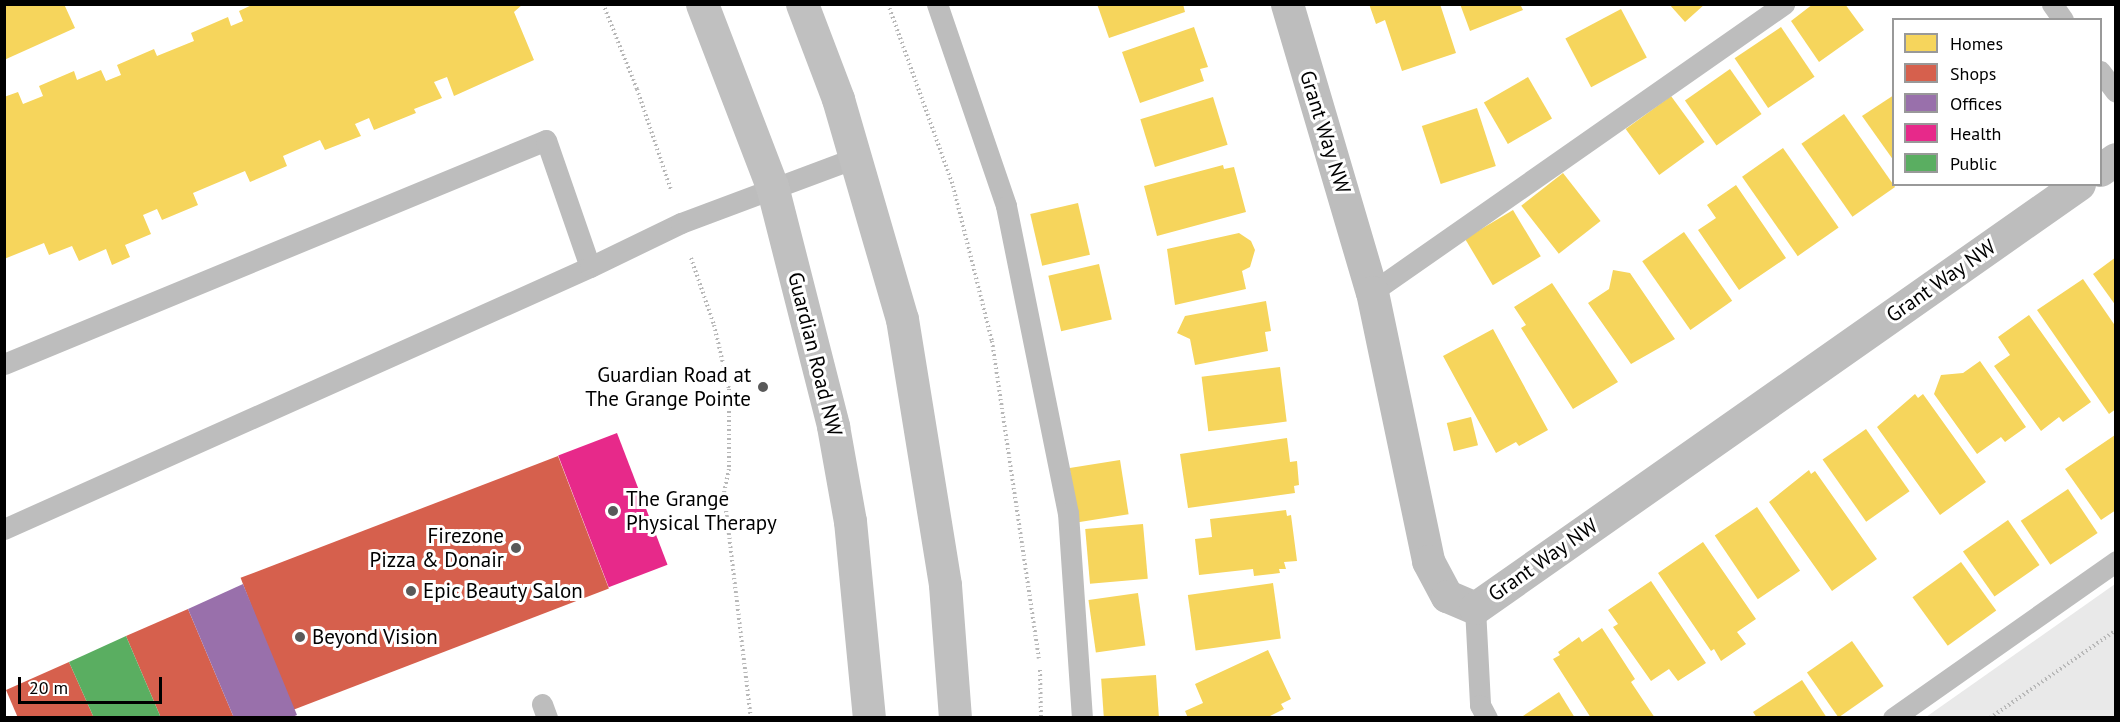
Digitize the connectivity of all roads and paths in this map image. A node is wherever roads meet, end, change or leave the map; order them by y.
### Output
1 (603, 4) edge
2 (702, 4) edge
3 (802, 4) edge
4 (888, 4) edge
5 (937, 4) edge
6 (1287, 4) edge
7 (1784, 4) edge
8 (2052, 4) edge
9 (2062, 18) edge
10 (2102, 74) edge
11 (2115, 92) edge
12 (855, 158) junction
13 (2115, 159) edge
14 (2102, 169) edge
15 (772, 186) junction
16 (2076, 186) edge
17 (681, 223) junction
18 (590, 267) junction
19 (1372, 292) junction
20 (4, 364) edge
21 (4, 529) edge
22 (2115, 561) edge
23 (1475, 608) junction
24 (2115, 630) edge
25 (751, 717) edge
26 (868, 717) edge
27 (955, 717) edge
28 (1041, 717) edge
29 (1082, 717) edge
30 (1487, 717) edge
31 (1893, 717) edge
32 (1990, 717) edge

1 - 17 path
2 - 15 main road, Guardian Road NW
3 - 12 main road
4 - 28 path
5 - 29 lane
6 - 19 street, Grant Way NW
7 - 19 lane
8 - 9 lane
10 - 11 lane
12 - 15 lane
12 - 27 main road
13 - 14 street
15 - 17 lane
15 - 26 main road, Guardian Road NW
16 - 23 street, Grant Way NW
17 - 18 lane
17 - 25 path
18 - 20 lane
18 - 21 lane
19 - 23 street, Grant Way NW
22 - 31 lane
23 - 30 lane
24 - 32 path

